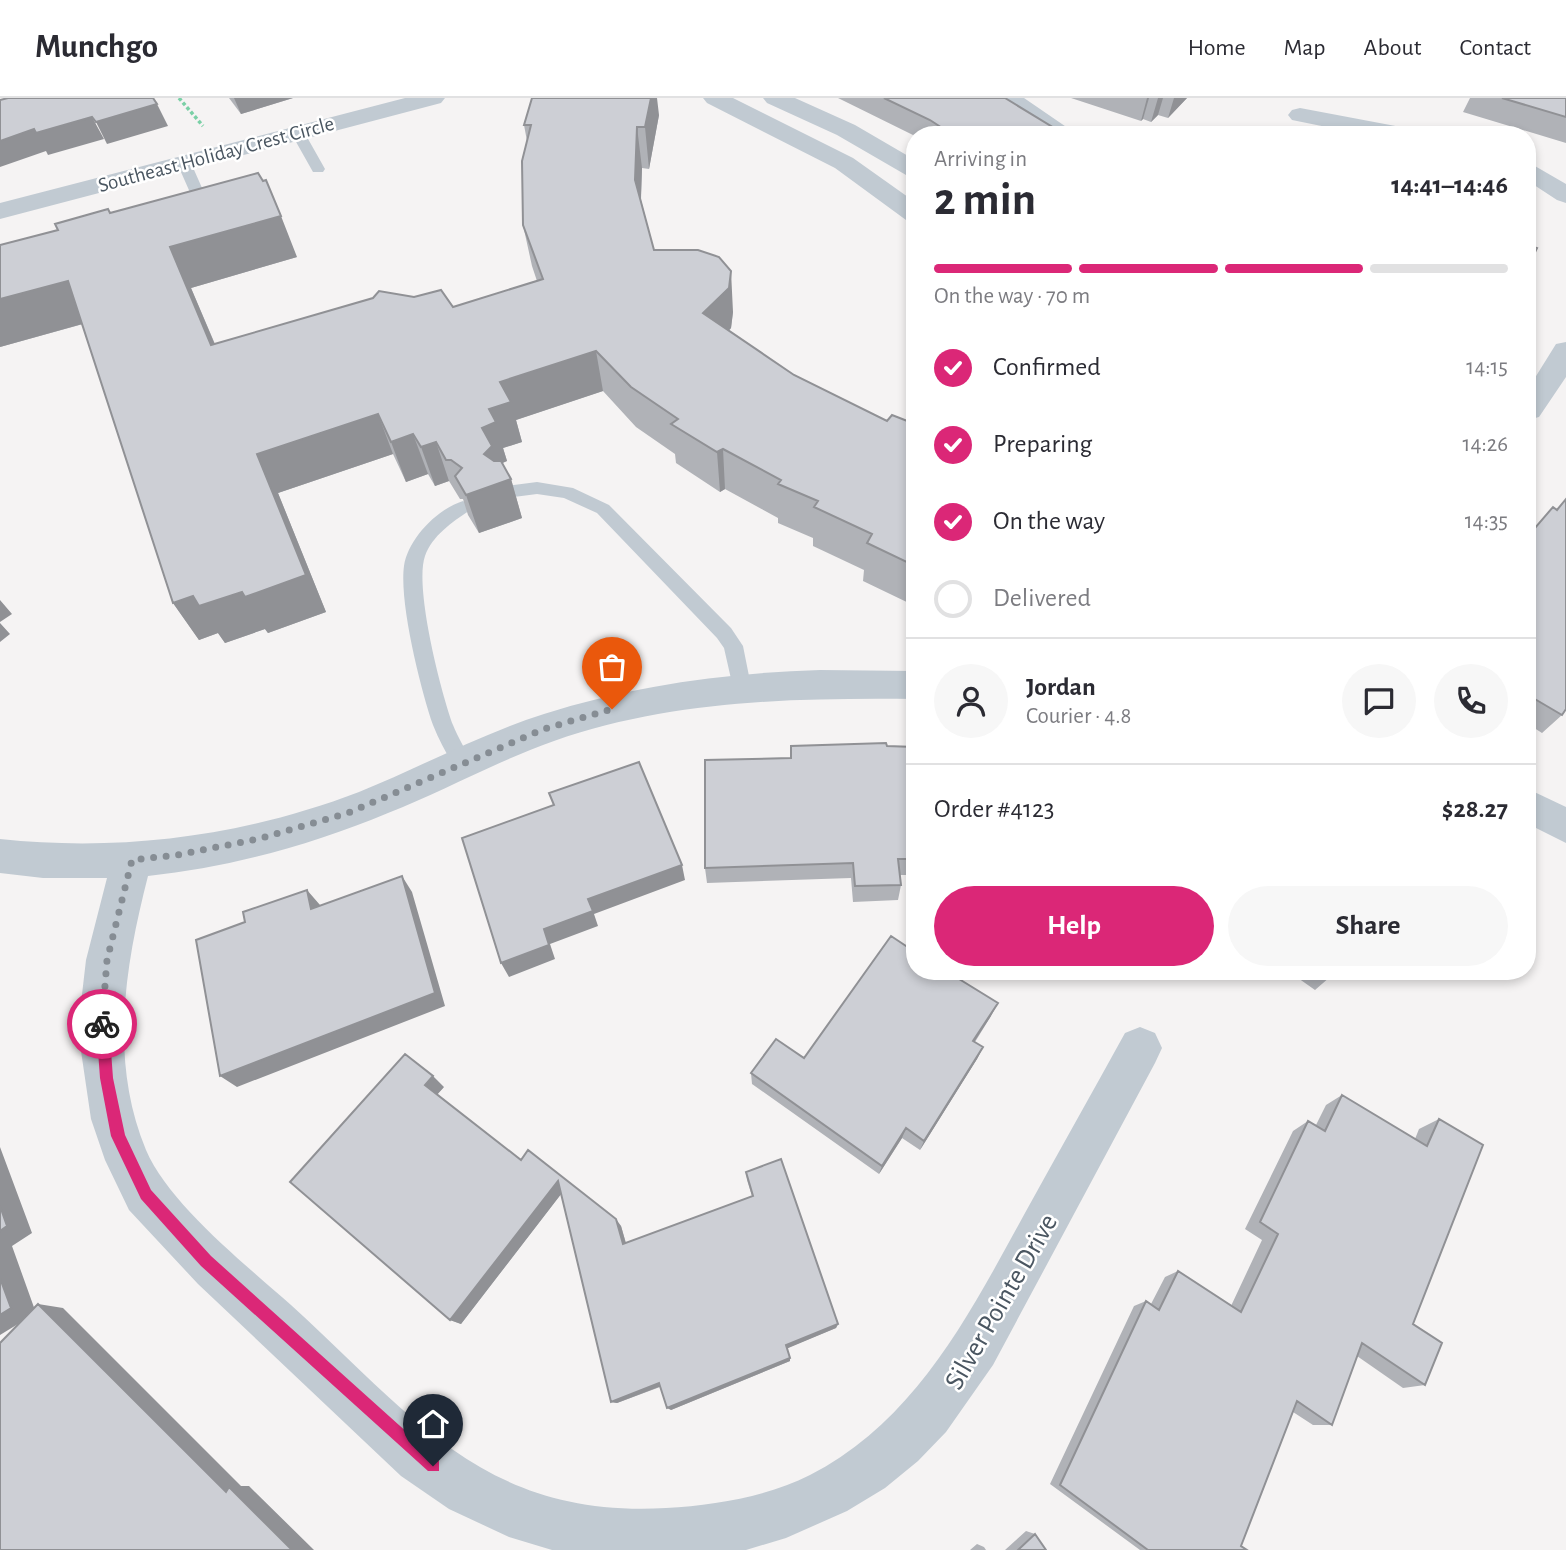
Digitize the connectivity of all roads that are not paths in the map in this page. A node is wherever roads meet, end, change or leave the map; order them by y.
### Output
1 (433, 98) edge
2 (715, 98) edge
3 (775, 98) edge
4 (1007, 98) edge
5 (1300, 115) dead end
6 (1052, 126) edge
7 (1358, 126) edge
8 (298, 133) junction
9 (184, 163) junction
10 (906, 165) edge
11 (318, 169) dead end
12 (1536, 175) edge
13 (1566, 195) edge
14 (906, 208) edge
15 (0, 211) edge
16 (175, 225) edge
17 (1566, 351) edge
18 (1536, 399) edge
19 (507, 492) edge
20 (463, 507) edge
21 (906, 685) edge
22 (741, 686) junction
23 (462, 763) junction
24 (1536, 810) edge
25 (1536, 825) edge
26 (1566, 827) edge
27 (0, 856) edge
28 (132, 860) junction
29 (1140, 1048) dead end

1 - 8 street, Southeast Holiday Crest Circle
2 - 14 street
3 - 10 street
4 - 6 street
5 - 7 street
8 - 9 street, Southeast Holiday Crest Circle
8 - 11 lane
9 - 15 street, Southeast Holiday Crest Circle
9 - 16 lane
12 - 13 street
17 - 18 street
19 - 22 lane
20 - 23 lane
21 - 22 street
22 - 23 street
23 - 28 street
24 - 26 street
25 - 26 street
27 - 28 street
28 - 29 street, Silver Pointe Drive

